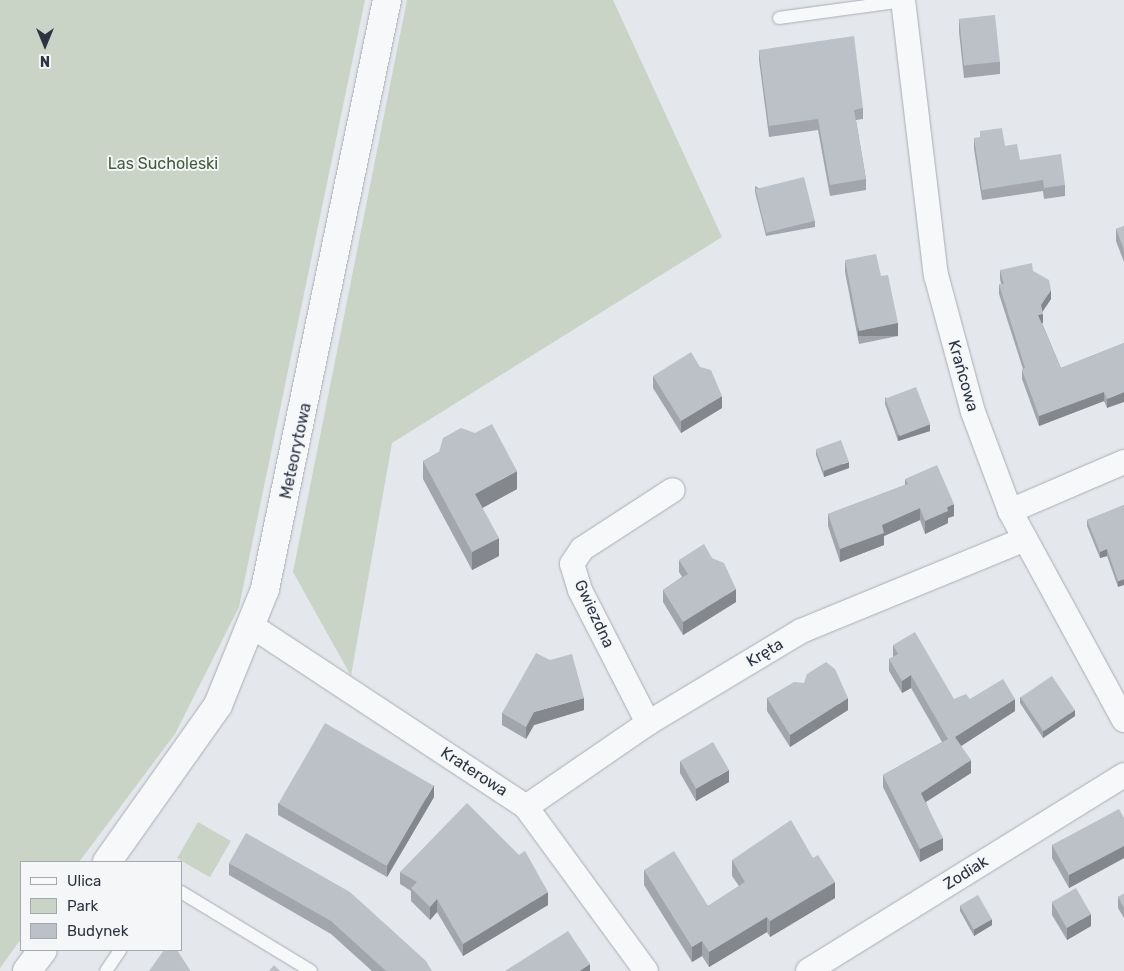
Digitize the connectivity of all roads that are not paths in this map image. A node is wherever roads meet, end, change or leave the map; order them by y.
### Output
1 (387, 0) edge
2 (903, 0) edge
3 (779, 18) dead end
4 (1124, 462) edge
5 (673, 490) dead end
6 (1010, 511) junction
7 (1025, 539) junction
8 (252, 626) junction
9 (1124, 720) edge
10 (648, 723) junction
11 (1124, 775) edge
12 (526, 806) junction
13 (108, 861) edge
14 (182, 893) edge
15 (42, 951) edge
16 (119, 951) edge
17 (28, 971) edge
18 (106, 971) edge
19 (311, 971) edge
20 (646, 971) edge
21 (808, 971) edge

1 - 8 street, Meteorytowa
2 - 3 lane
2 - 6 street, Krańcowa
4 - 6 street
5 - 10 street, Gwiezdna
6 - 7 street, Krańcowa
7 - 9 street, Krańcowa
7 - 10 street, Kręta
8 - 12 street, Kraterowa
8 - 13 street, Meteorytowa
10 - 12 street, Kręta
11 - 21 street, Zodiak
12 - 20 street, Kraterowa
14 - 19 lane
15 - 17 street
16 - 18 lane

